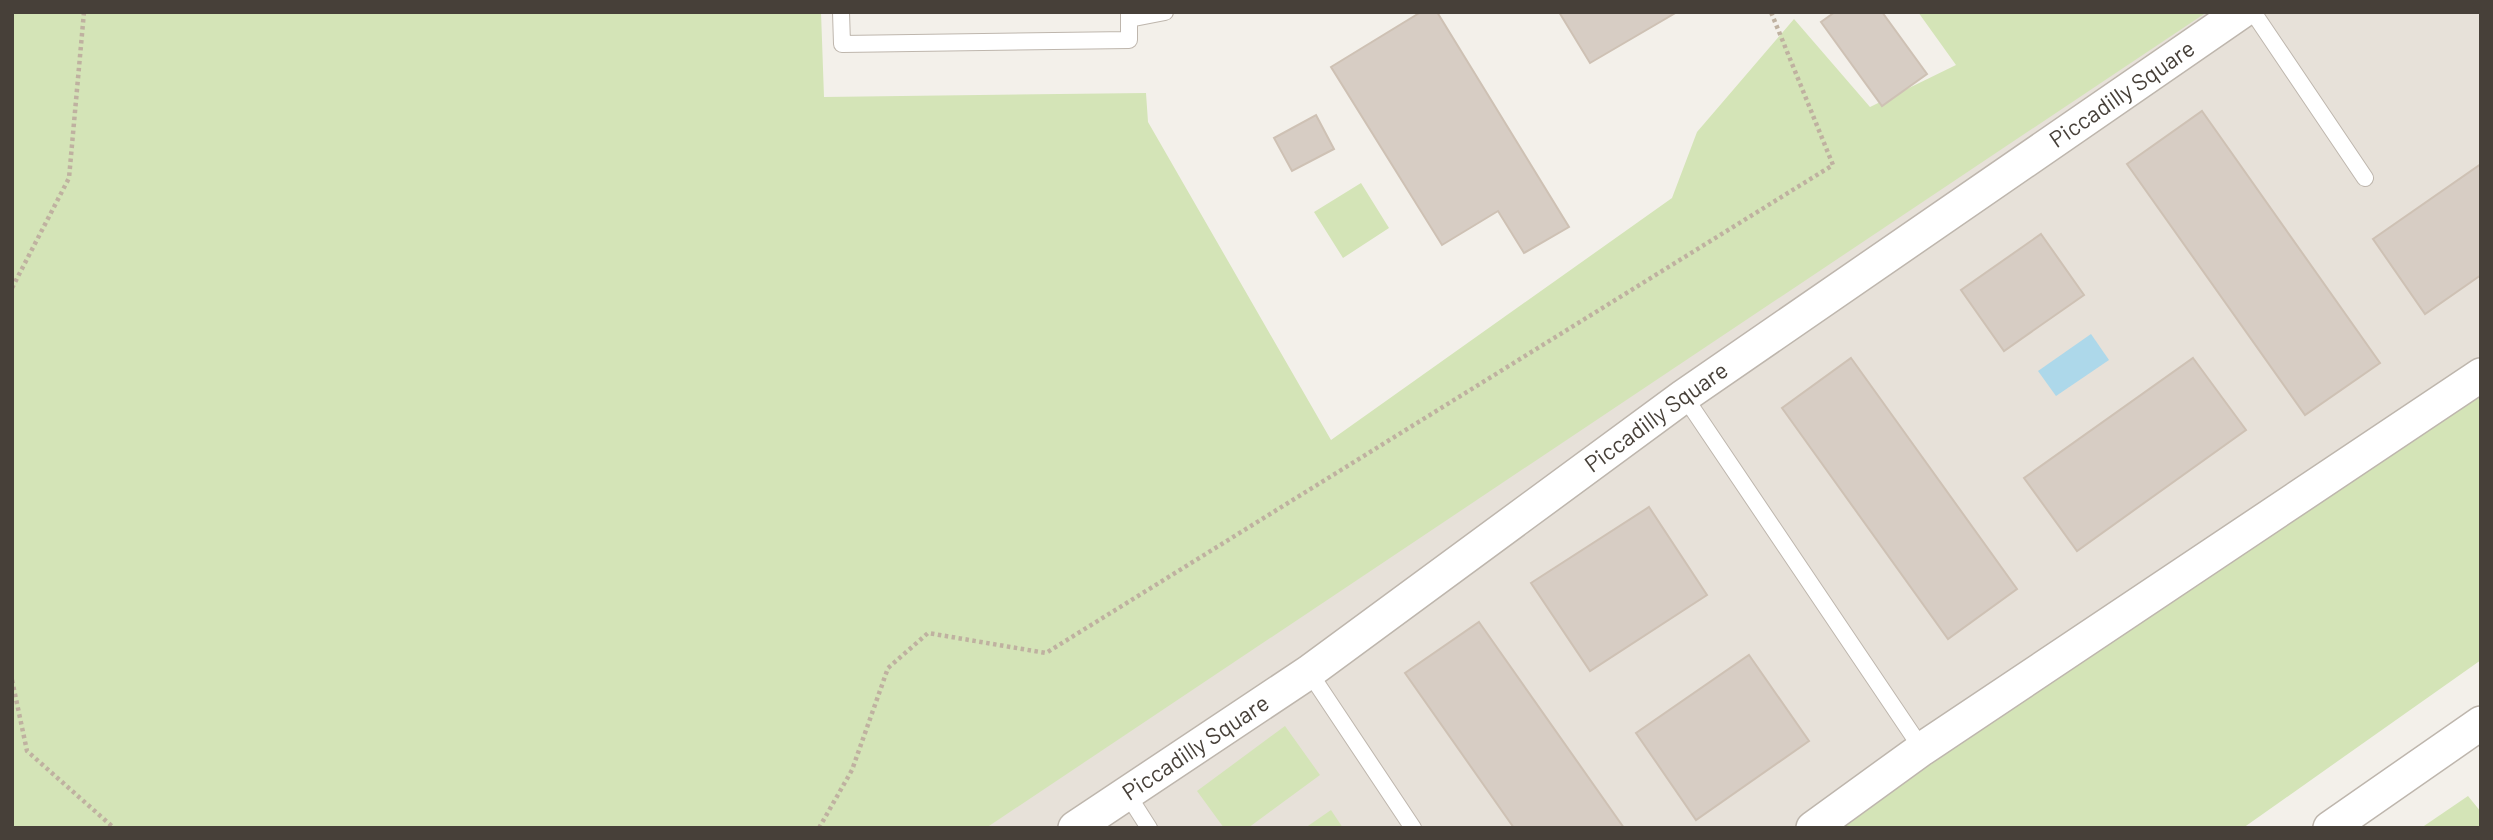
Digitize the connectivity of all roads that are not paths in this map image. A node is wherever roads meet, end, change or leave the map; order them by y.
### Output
1 (841, 12) edge
2 (1165, 12) edge
3 (2241, 12) edge
4 (2253, 12) edge
5 (1129, 16) edge
6 (2365, 178) dead end
7 (2481, 375) edge
8 (1684, 396) junction
9 (1309, 672) junction
10 (2481, 723) edge
11 (1922, 750) junction
12 (1126, 792) junction
13 (1075, 828) edge
14 (1149, 828) edge
15 (1413, 828) edge
16 (1813, 828) edge
17 (2330, 828) edge

1 - 5 lane
2 - 5 lane
3 - 8 street, Piccadilly Square
4 - 6 lane
7 - 11 street
8 - 9 street, Piccadilly Square
8 - 11 lane
9 - 12 street, Piccadilly Square
9 - 15 lane
10 - 17 street
11 - 16 street
12 - 13 street, Piccadilly Square
12 - 14 lane

